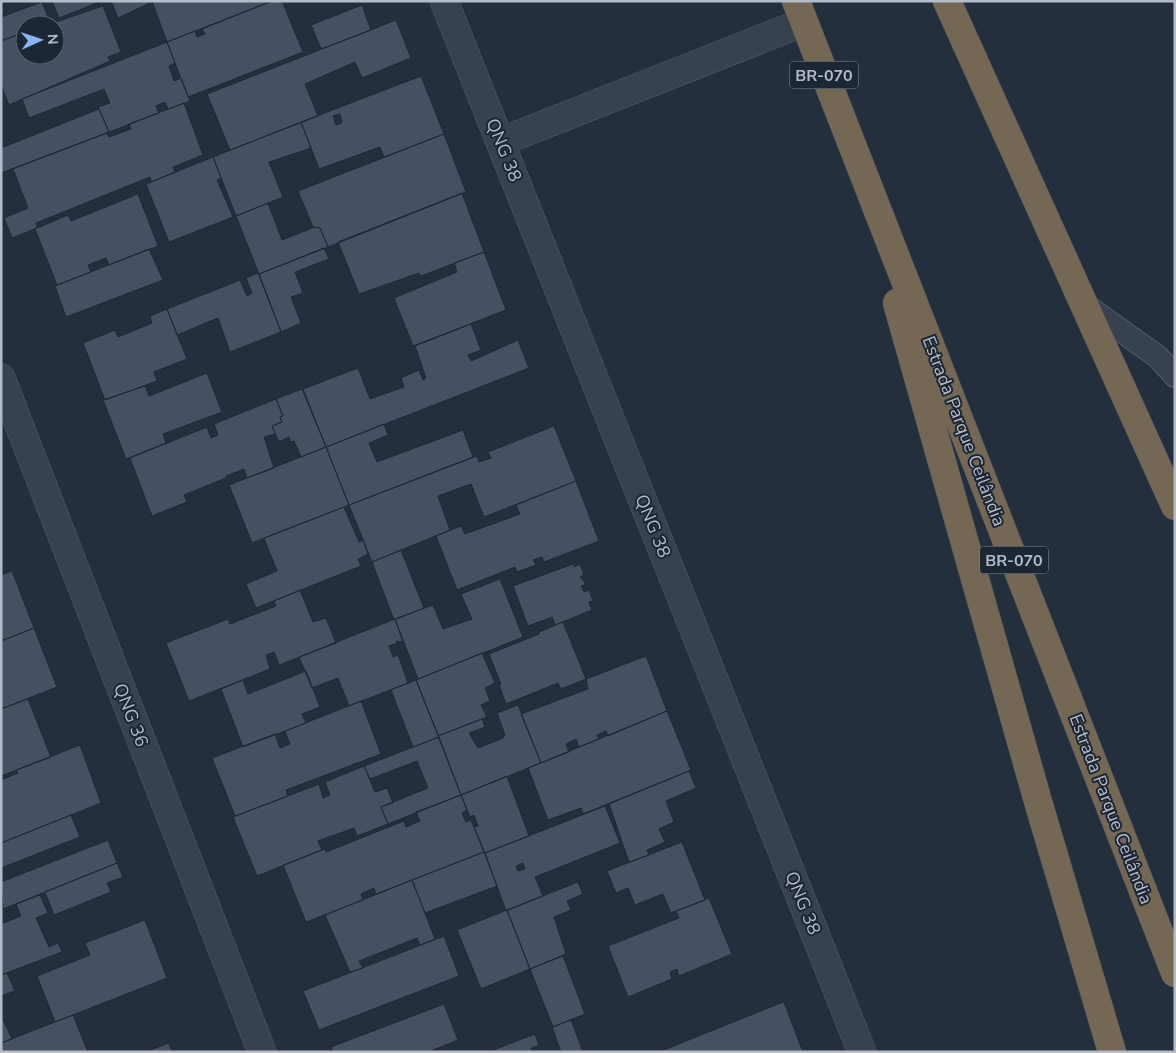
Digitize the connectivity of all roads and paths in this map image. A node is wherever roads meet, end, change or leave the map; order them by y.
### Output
1 (444, 1) edge
2 (947, 1) edge
3 (800, 11) edge
4 (500, 142) junction
5 (853, 148) junction
6 (1084, 304) junction
7 (1175, 376) edge
8 (1, 378) edge
9 (1175, 506) edge
10 (1175, 973) edge
11 (262, 1052) edge
12 (862, 1052) edge
13 (1112, 1052) edge

1 - 4 street, QNG 38
2 - 6 highway
3 - 4 street
3 - 5 highway, Estrada Parque Ceilândia / BR-070
4 - 12 street, QNG 38
5 - 10 highway, Estrada Parque Ceilândia / BR-070
5 - 13 highway
6 - 7 lane
6 - 9 highway
8 - 11 street, QNG 36

